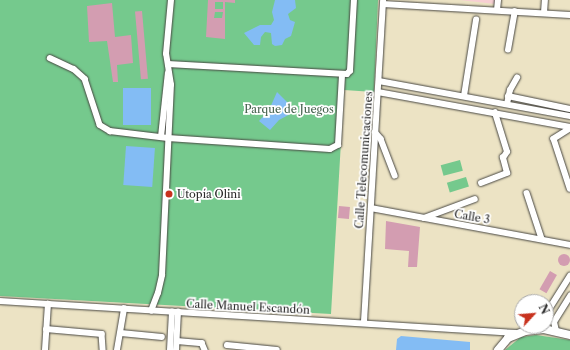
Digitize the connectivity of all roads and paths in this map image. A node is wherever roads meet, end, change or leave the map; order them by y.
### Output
1 (171, 0) edge
2 (354, 0) edge
3 (498, 0) edge
4 (545, 0) edge
5 (383, 2) edge
6 (497, 10) junction
7 (515, 12) junction
8 (544, 13) junction
9 (570, 15) edge
10 (476, 20) dead end
11 (508, 50) dead end
12 (50, 58) dead end
13 (168, 64) junction
14 (168, 71) junction
15 (342, 75) junction
16 (517, 78) dead end
17 (379, 81) junction
18 (378, 92) junction
19 (443, 92) junction
20 (464, 96) junction
21 (508, 96) junction
22 (441, 103) junction
23 (507, 104) junction
24 (552, 105) junction
25 (519, 107) junction
26 (570, 109) edge
27 (495, 113) junction
28 (555, 114) junction
29 (570, 116) edge
30 (517, 117) junction
31 (570, 128) edge
32 (375, 132) junction
33 (161, 137) junction
34 (168, 138) junction
35 (395, 175) dead end
36 (480, 183) dead end
37 (570, 188) edge
38 (527, 193) dead end
39 (475, 199) dead end
40 (371, 208) junction
41 (424, 218) junction
42 (542, 239) junction
43 (570, 245) edge
44 (570, 276) edge
45 (570, 296) edge
46 (0, 301) edge
47 (554, 301) edge
48 (48, 304) junction
49 (124, 309) junction
50 (151, 311) junction
51 (175, 312) junction
52 (364, 322) junction
53 (46, 329) junction
54 (556, 331) joint
55 (495, 332) junction
56 (120, 333) junction
57 (514, 333) edge
58 (515, 334) edge
59 (570, 335) edge
60 (162, 337) dead end
61 (177, 341) junction
62 (227, 345) dead end
63 (500, 348) edge
64 (252, 349) edge
65 (45, 350) edge
66 (102, 350) edge
67 (117, 350) edge
68 (170, 350) edge
69 (176, 350) edge
70 (205, 350) edge
71 (277, 350) edge

1 - 13 street
2 - 15 street
3 - 6 street
4 - 8 street
5 - 6 street
5 - 17 street, Calle Telecomunicaciones
6 - 7 street
7 - 8 street
7 - 11 street
8 - 9 street
10 - 20 street
12 - 33 street
13 - 14 street
13 - 15 street
14 - 33 street
14 - 34 street
15 - 34 street
16 - 21 street
17 - 18 street, Calle Telecomunicaciones
17 - 19 street
18 - 22 street
18 - 32 street, Calle Telecomunicaciones
19 - 20 street
19 - 22 street
20 - 23 street
21 - 23 street
21 - 24 street
22 - 27 street
23 - 25 street
24 - 26 street
24 - 28 street
25 - 28 street
25 - 30 street
27 - 30 street
27 - 36 street
28 - 29 street
30 - 31 street
31 - 37 street
32 - 35 street
32 - 40 street, Calle Telecomunicaciones
33 - 34 street
34 - 50 street
38 - 42 street
39 - 41 street
40 - 41 street, Calle 3
40 - 52 street, Calle Telecomunicaciones
41 - 42 street, Calle 3
42 - 43 street, Calle 3
44 - 47 street
45 - 54 street
46 - 48 street, Calle Manuel Escandón
48 - 49 street, Calle Manuel Escandón
48 - 53 street
49 - 50 street, Calle Manuel Escandón
49 - 56 street
50 - 51 street, Calle Manuel Escandón
51 - 52 street, Calle Manuel Escandón
51 - 61 street
51 - 68 street
52 - 55 street, Calle Manuel Escandón
53 - 65 street
53 - 66 street
54 - 59 main road
55 - 57 street, Calle Manuel Escandón
55 - 63 street
56 - 60 street
56 - 67 street
58 - 63 main road
61 - 69 street
61 - 70 street
62 - 64 street
64 - 71 street

